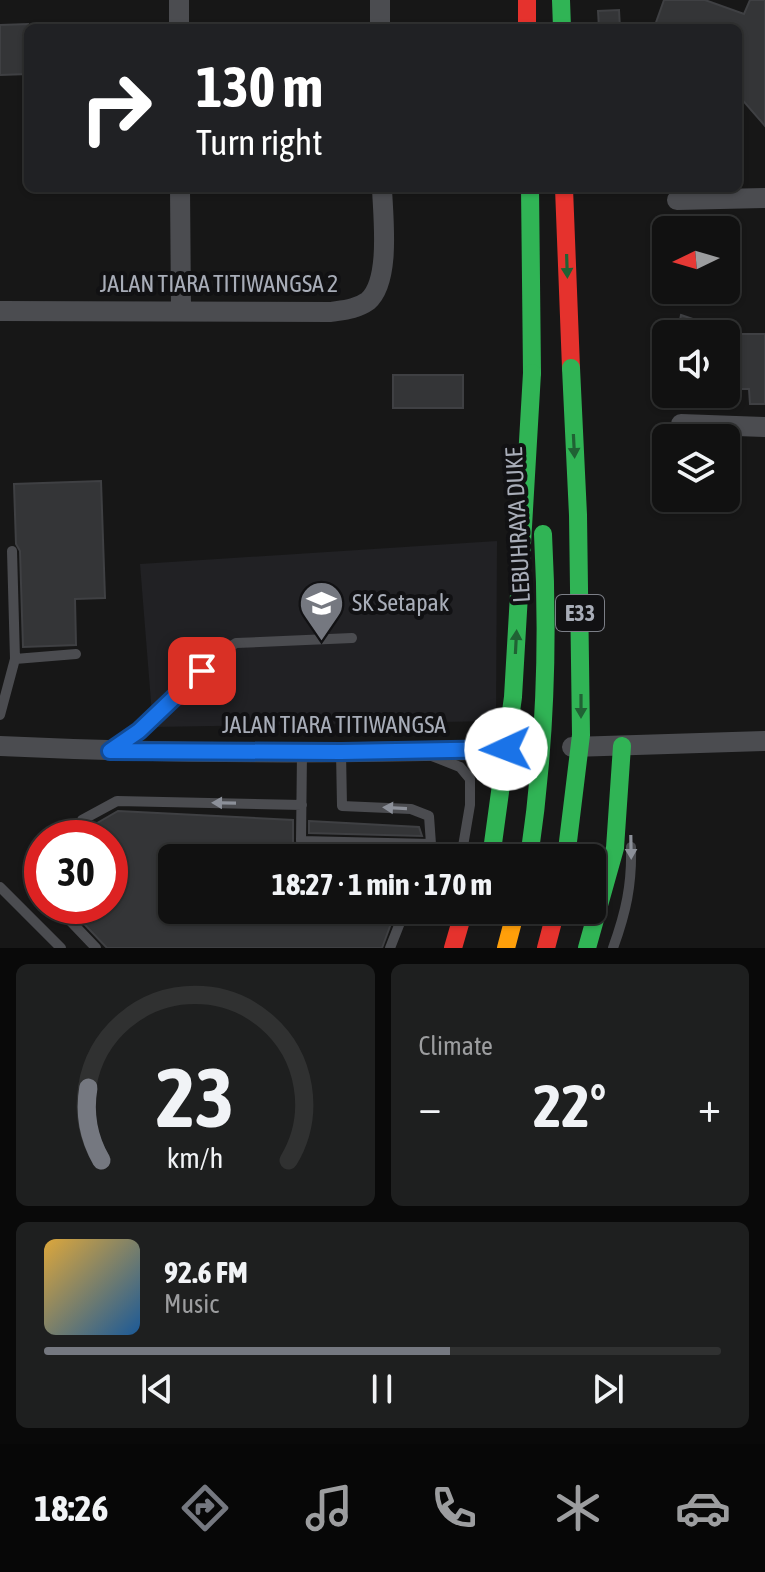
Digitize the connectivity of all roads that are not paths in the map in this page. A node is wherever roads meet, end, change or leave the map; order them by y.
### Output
1 (179, 0) edge
2 (380, 0) edge
3 (527, 0) edge
4 (561, 0) edge
5 (179, 24) edge
6 (380, 24) edge
7 (527, 24) edge
8 (562, 24) edge
9 (180, 192) edge
10 (382, 192) edge
11 (530, 192) edge
12 (564, 192) edge
13 (764, 196) edge
14 (677, 200) dead end
15 (181, 309) junction
16 (0, 311) edge
17 (532, 373) junction
18 (740, 426) edge
19 (765, 427) edge
20 (12, 551) dead end
21 (352, 638) dead end
22 (76, 654) dead end
23 (15, 659) junction
24 (0, 715) edge
25 (765, 741) edge
26 (0, 746) edge
27 (622, 746) junction
28 (110, 751) junction
29 (302, 752) junction
30 (341, 752) junction
31 (418, 752) junction
32 (623, 770) junction
33 (631, 794) dead end
34 (302, 805) junction
35 (82, 820) edge
36 (631, 833) dead end
37 (431, 844) joint
38 (463, 844) edge
39 (480, 844) edge
40 (493, 844) edge
41 (531, 844) edge
42 (568, 844) edge
43 (602, 844) edge
44 (606, 853) edge
45 (608, 878) junction
46 (0, 887) edge
47 (73, 924) edge
48 (399, 924) edge
49 (460, 924) edge
50 (477, 924) edge
51 (512, 924) edge
52 (552, 924) edge
53 (590, 941) edge
54 (61, 948) edge
55 (96, 948) edge
56 (390, 948) edge
57 (453, 948) edge
58 (471, 948) edge
59 (506, 948) edge
60 (546, 948) edge
61 (613, 948) edge

1 - 5 street
2 - 6 street
3 - 7 highway
4 - 8 highway
9 - 15 street
10 - 15 street, JALAN TIARA TITIWANGSA 2
11 - 17 highway, LEBUHRAYA DUKE / E33
12 -> 42 highway, E33, bridge
13 - 14 street
15 - 16 street, JALAN TIARA TITIWANGSA 2
40 -> 17 highway, bridge
17 - 41 highway, LEBUHRAYA DUKE / E33, bridge
18 - 19 street
20 - 23 lane
21 - 28 lane
22 - 23 lane
23 - 24 lane
25 - 27 street, JALAN TIARA TITIWANGSA
26 - 28 street, JALAN TIARA TITIWANGSA
27 - 31 street, JALAN TIARA TITIWANGSA
27 - 32 highway
28 - 29 street, JALAN TIARA TITIWANGSA
29 - 30 street, JALAN TIARA TITIWANGSA
29 - 34 lane
30 - 31 street, JALAN TIARA TITIWANGSA
37 -> 30 lane
31 - 38 lane
32 - 33 lane
32 - 45 highway
34 -> 35 lane
34 - 37 lane
36 -> 61 lane
39 - 43 highway
44 - 45 highway
45 - 53 highway
46 - 54 lane
47 - 55 lane
48 - 56 lane
49 - 57 highway
50 - 58 highway
51 - 59 highway
52 - 60 highway

